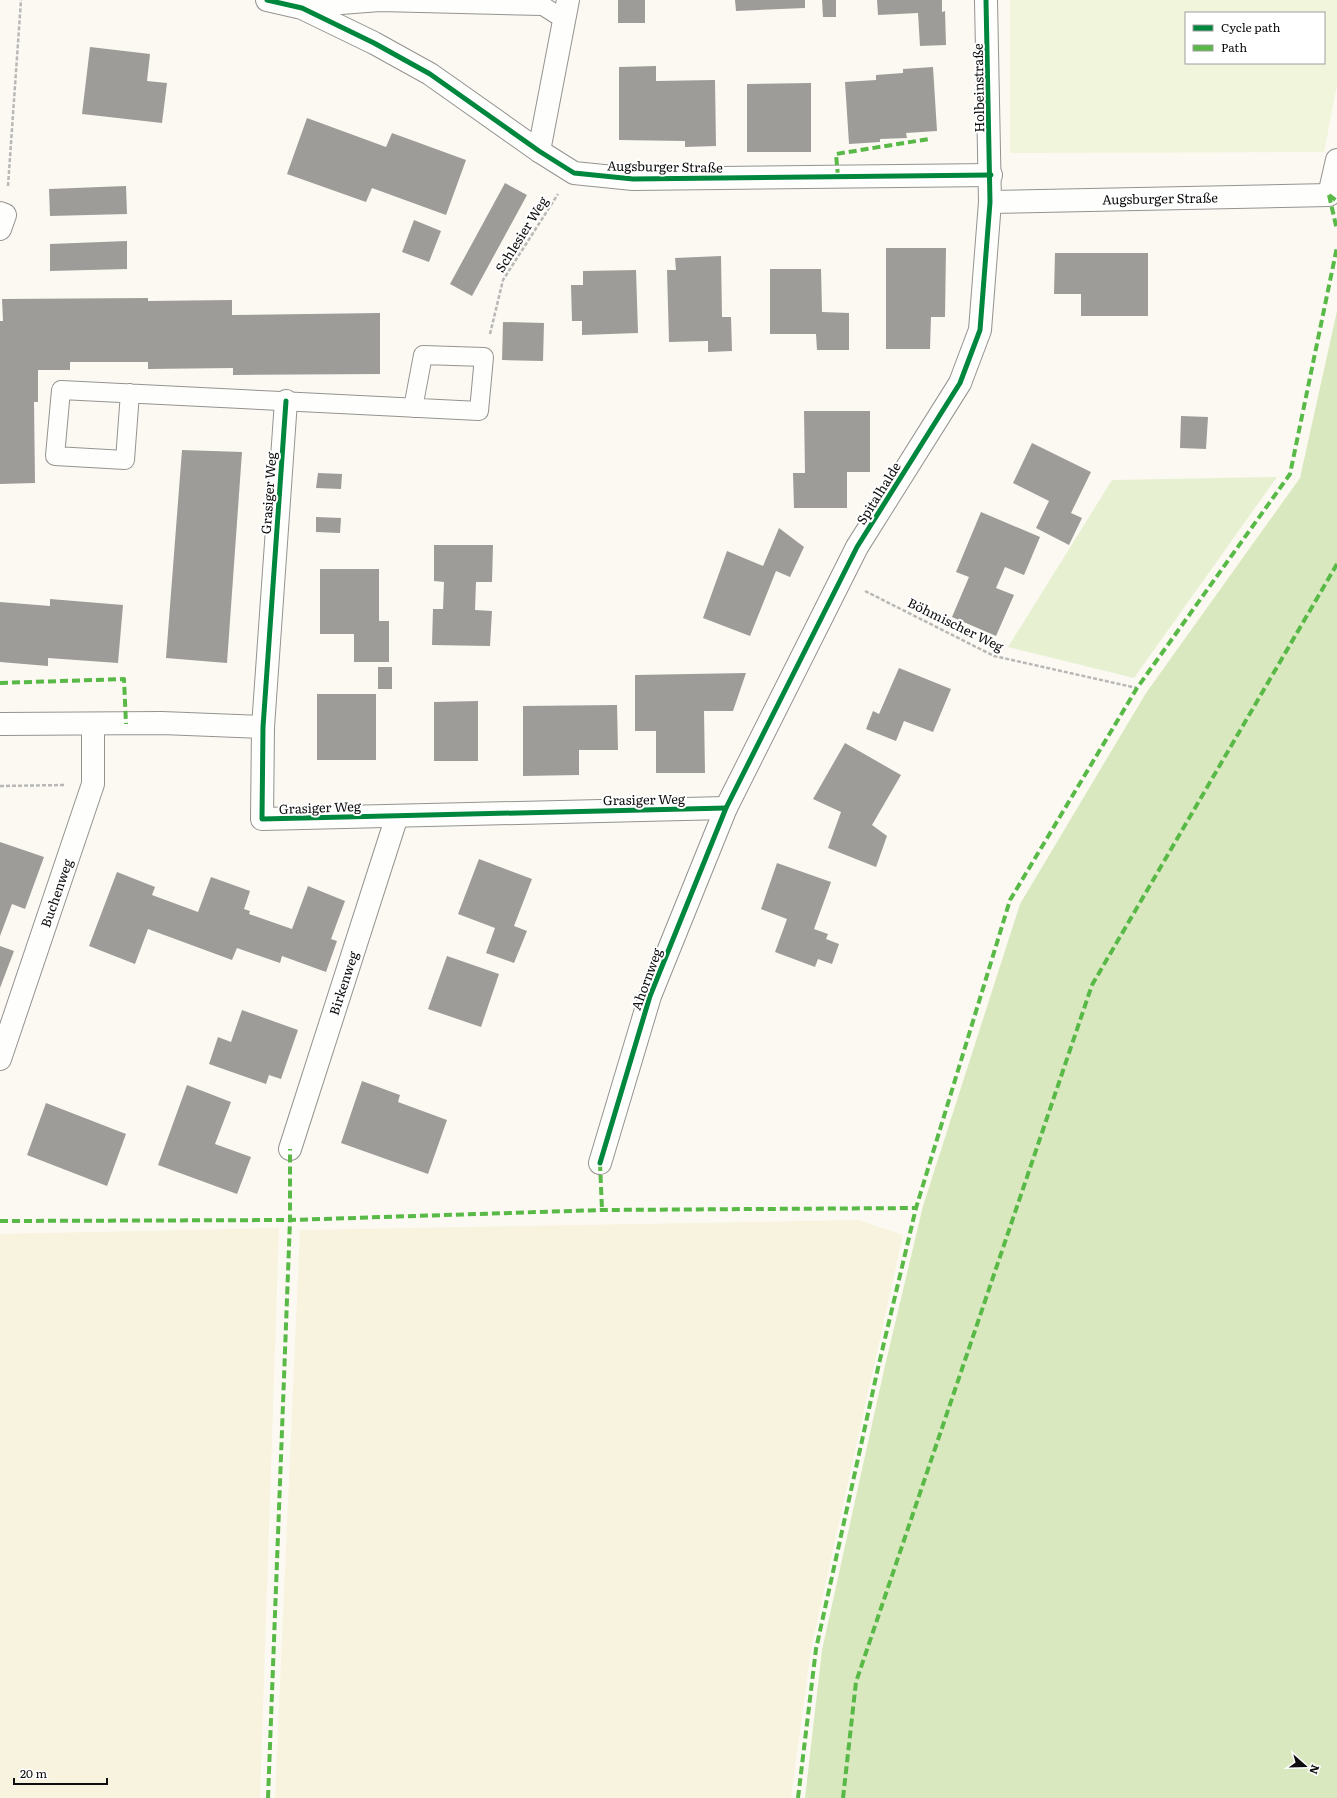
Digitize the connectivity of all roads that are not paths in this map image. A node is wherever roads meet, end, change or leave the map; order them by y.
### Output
1 (267, 0) edge
2 (986, 0) edge
3 (302, 8) junction
4 (567, 10) edge
5 (539, 151) junction
6 (1337, 160) edge
7 (991, 175) junction
8 (990, 202) junction
9 (130, 393) junction
10 (286, 401) junction
11 (413, 408) junction
12 (0, 724) edge
13 (93, 725) junction
14 (263, 727) junction
15 (726, 808) junction
16 (397, 816) junction
17 (0, 1059) edge
18 (290, 1150) dead end
19 (600, 1162) dead end

1 - 3 street, Augsburger Straße
2 - 7 street, Holbeinstraße
3 - 4 lane
3 - 5 street, Augsburger Straße
4 - 5 street
5 - 7 street, Augsburger Straße
6 - 8 street, Augsburger Straße
7 - 8 street, Spitalhalde
8 - 15 street, Spitalhalde
9 - 9 lane
9 - 10 lane
10 - 11 lane
10 - 14 street, Grasiger Weg
11 - 11 lane
12 - 13 street
13 - 14 street
13 - 17 street, Buchenweg
14 - 16 street, Grasiger Weg
15 - 16 street, Grasiger Weg
15 - 19 street, Ahornweg
16 - 18 street, Birkenweg

